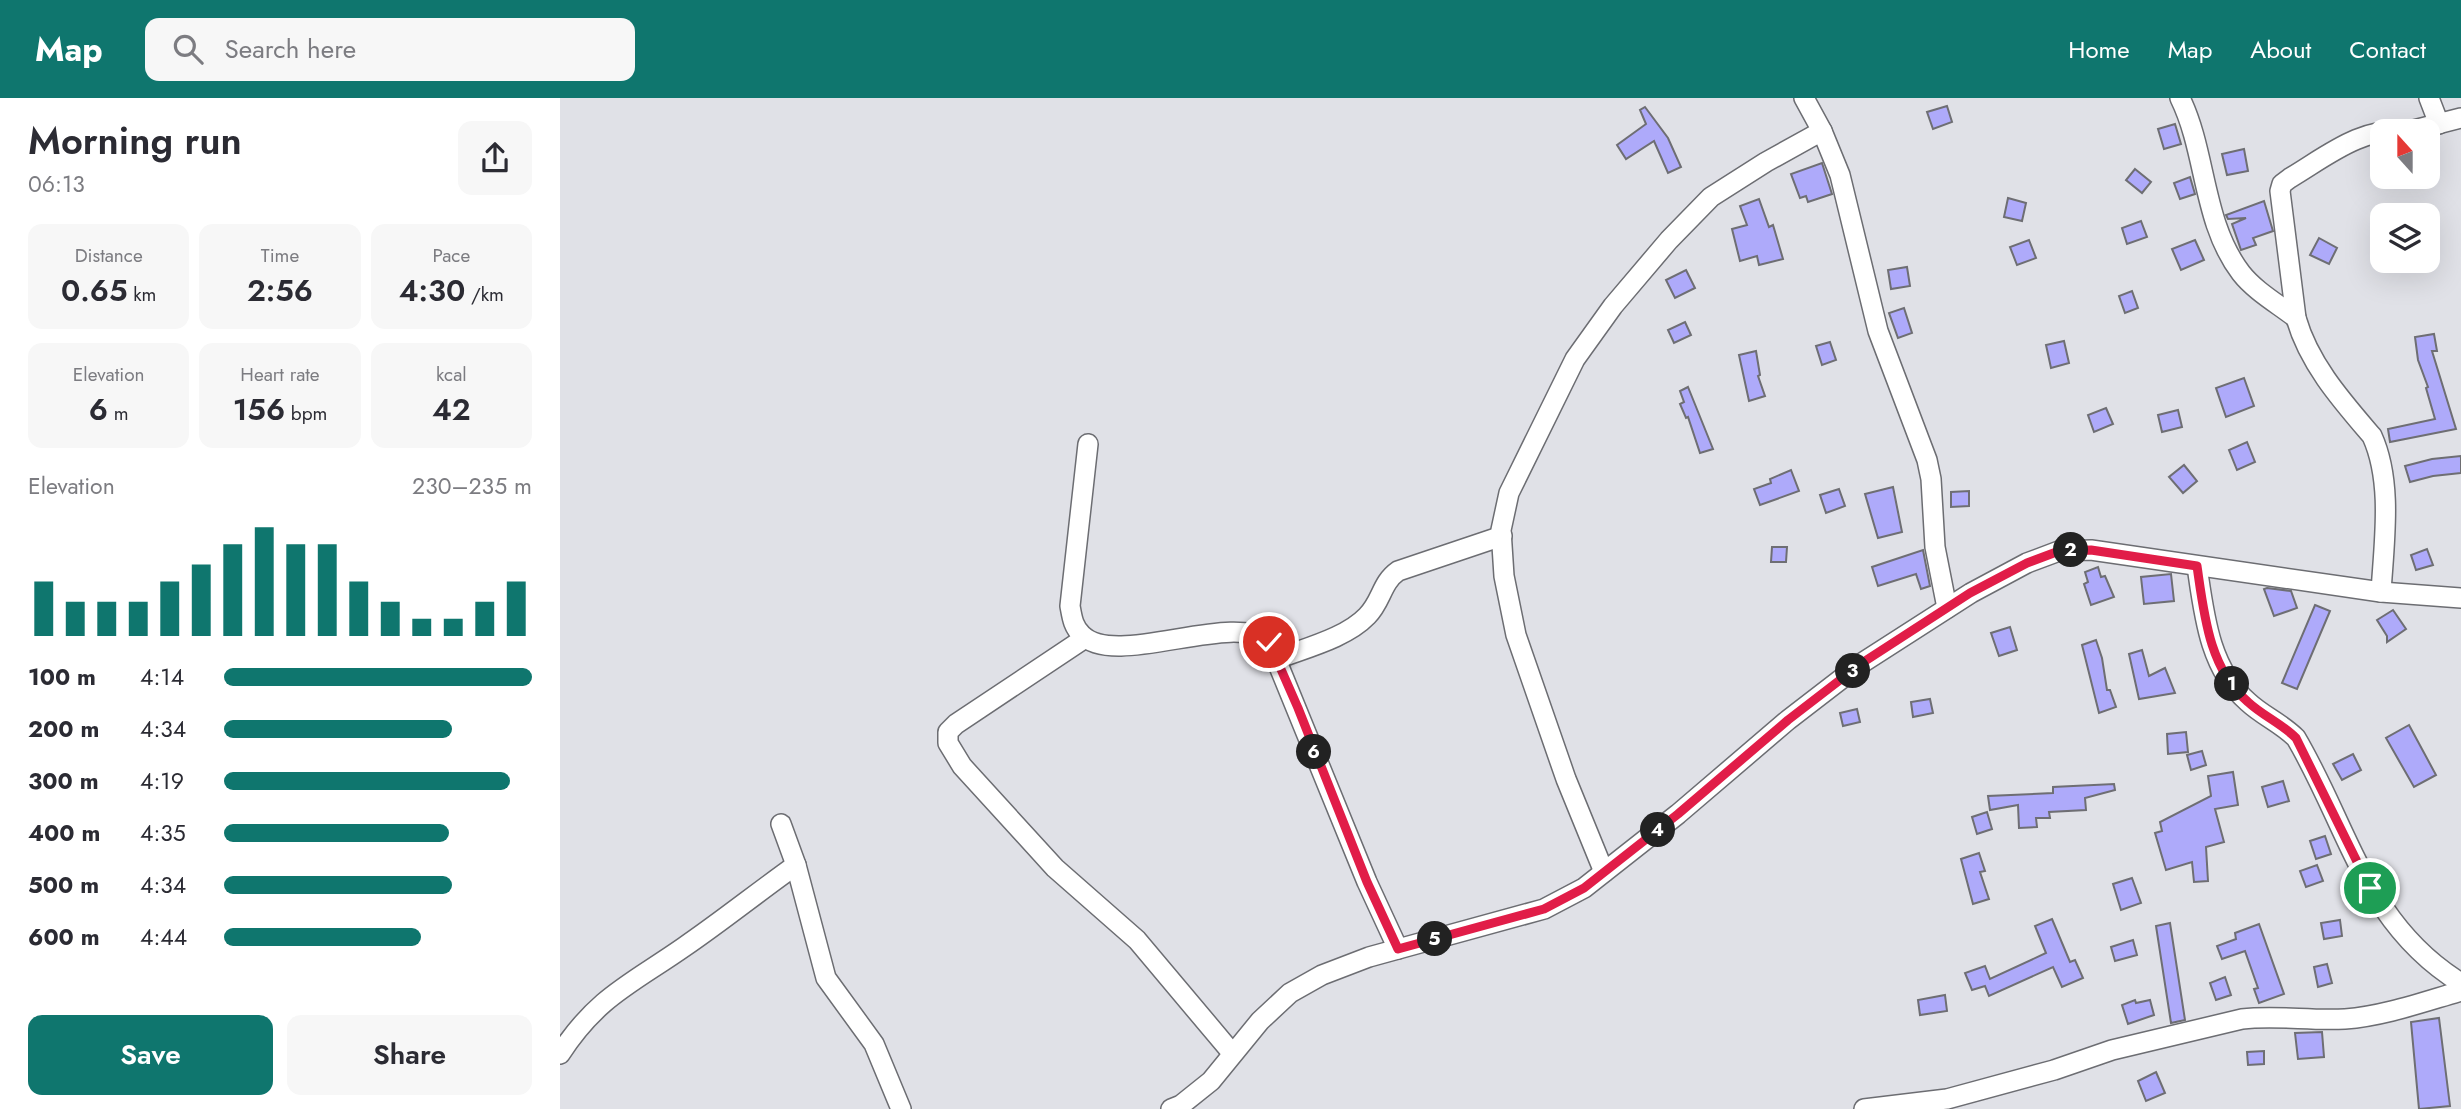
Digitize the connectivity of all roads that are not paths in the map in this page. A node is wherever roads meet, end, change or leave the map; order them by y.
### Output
1 (1804, 98) edge
2 (2180, 98) edge
3 (2429, 98) edge
4 (1818, 115) edge
5 (2461, 118) edge
6 (2437, 119) edge
7 (2440, 124) edge
8 (2370, 134) edge
9 (2296, 318) junction
10 (1088, 444) dead end
11 (1502, 536) junction
12 (2197, 566) junction
13 (2381, 592) junction
14 (2461, 598) edge
15 (1947, 608) junction
16 (1085, 638) junction
17 (1277, 659) junction
18 (781, 824) dead end
19 (796, 865) junction
20 (1604, 872) junction
21 (1398, 949) junction
22 (2461, 983) edge
23 (2461, 991) edge
24 (1232, 1053) junction
25 (560, 1055) edge
26 (901, 1109) edge
27 (1171, 1109) edge
28 (1864, 1109) edge

1 - 4 street
2 - 9 street
3 - 6 street
4 - 11 street
4 - 15 street
5 - 7 street
8 - 9 street
9 - 13 street
10 - 16 street
11 - 17 street
11 - 20 street
12 - 13 street
12 - 15 street
12 - 22 street
13 - 14 street
15 - 20 street
16 - 17 street
16 - 24 street
17 - 21 street
18 - 19 street
19 - 25 street
19 - 26 street
20 - 21 street
21 - 24 street
23 - 28 street
24 - 27 street

